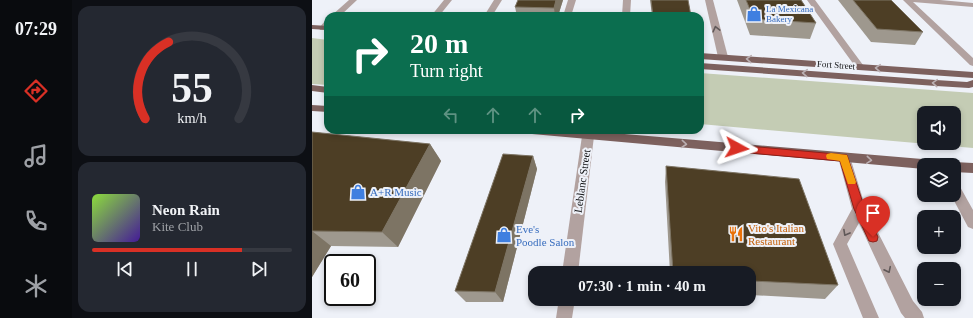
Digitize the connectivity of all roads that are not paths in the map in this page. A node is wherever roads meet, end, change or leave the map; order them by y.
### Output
1 (353, 0) edge
2 (448, 0) edge
3 (498, 0) edge
4 (572, 0) edge
5 (627, 0) edge
6 (708, 0) edge
7 (811, 0) edge
8 (907, 0) edge
9 (914, 0) edge
10 (973, 5) edge
11 (340, 12) edge
12 (438, 12) edge
13 (490, 12) edge
14 (568, 12) edge
15 (626, 12) edge
16 (324, 26) edge
17 (312, 27) edge
18 (704, 56) edge
19 (723, 57) junction
20 (973, 63) edge
21 (704, 66) edge
22 (860, 67) junction
23 (973, 75) edge
24 (973, 83) edge
25 (312, 88) edge
26 (324, 90) edge
27 (312, 108) edge
28 (324, 109) edge
29 (569, 134) edge
30 (625, 134) edge
31 (588, 136) junction
32 (645, 141) junction
33 (844, 158) junction
34 (917, 164) edge
35 (961, 202) edge
36 (859, 209) junction
37 (973, 223) edge
38 (571, 266) edge
39 (565, 306) edge
40 (564, 318) edge
41 (871, 318) edge
42 (916, 318) edge

1 - 11 street
2 - 12 street
3 - 13 street
4 - 14 street
5 - 15 street
19 -> 6 street
7 - 22 street
8 - 20 street
9 - 10 street
16 - 17 main road
18 - 19 main road, Fort Street
22 -> 19 main road, Fort Street
24 -> 21 main road
23 -> 22 main road, Fort Street
25 - 26 main road
27 - 28 main road
29 - 31 main road
30 - 32 main road
31 - 32 main road
31 - 38 street, Leblanc Street
32 -> 33 main road
33 -> 34 main road
33 - 36 street
35 - 37 street
36 -> 41 street
36 -> 42 street
39 - 40 street

